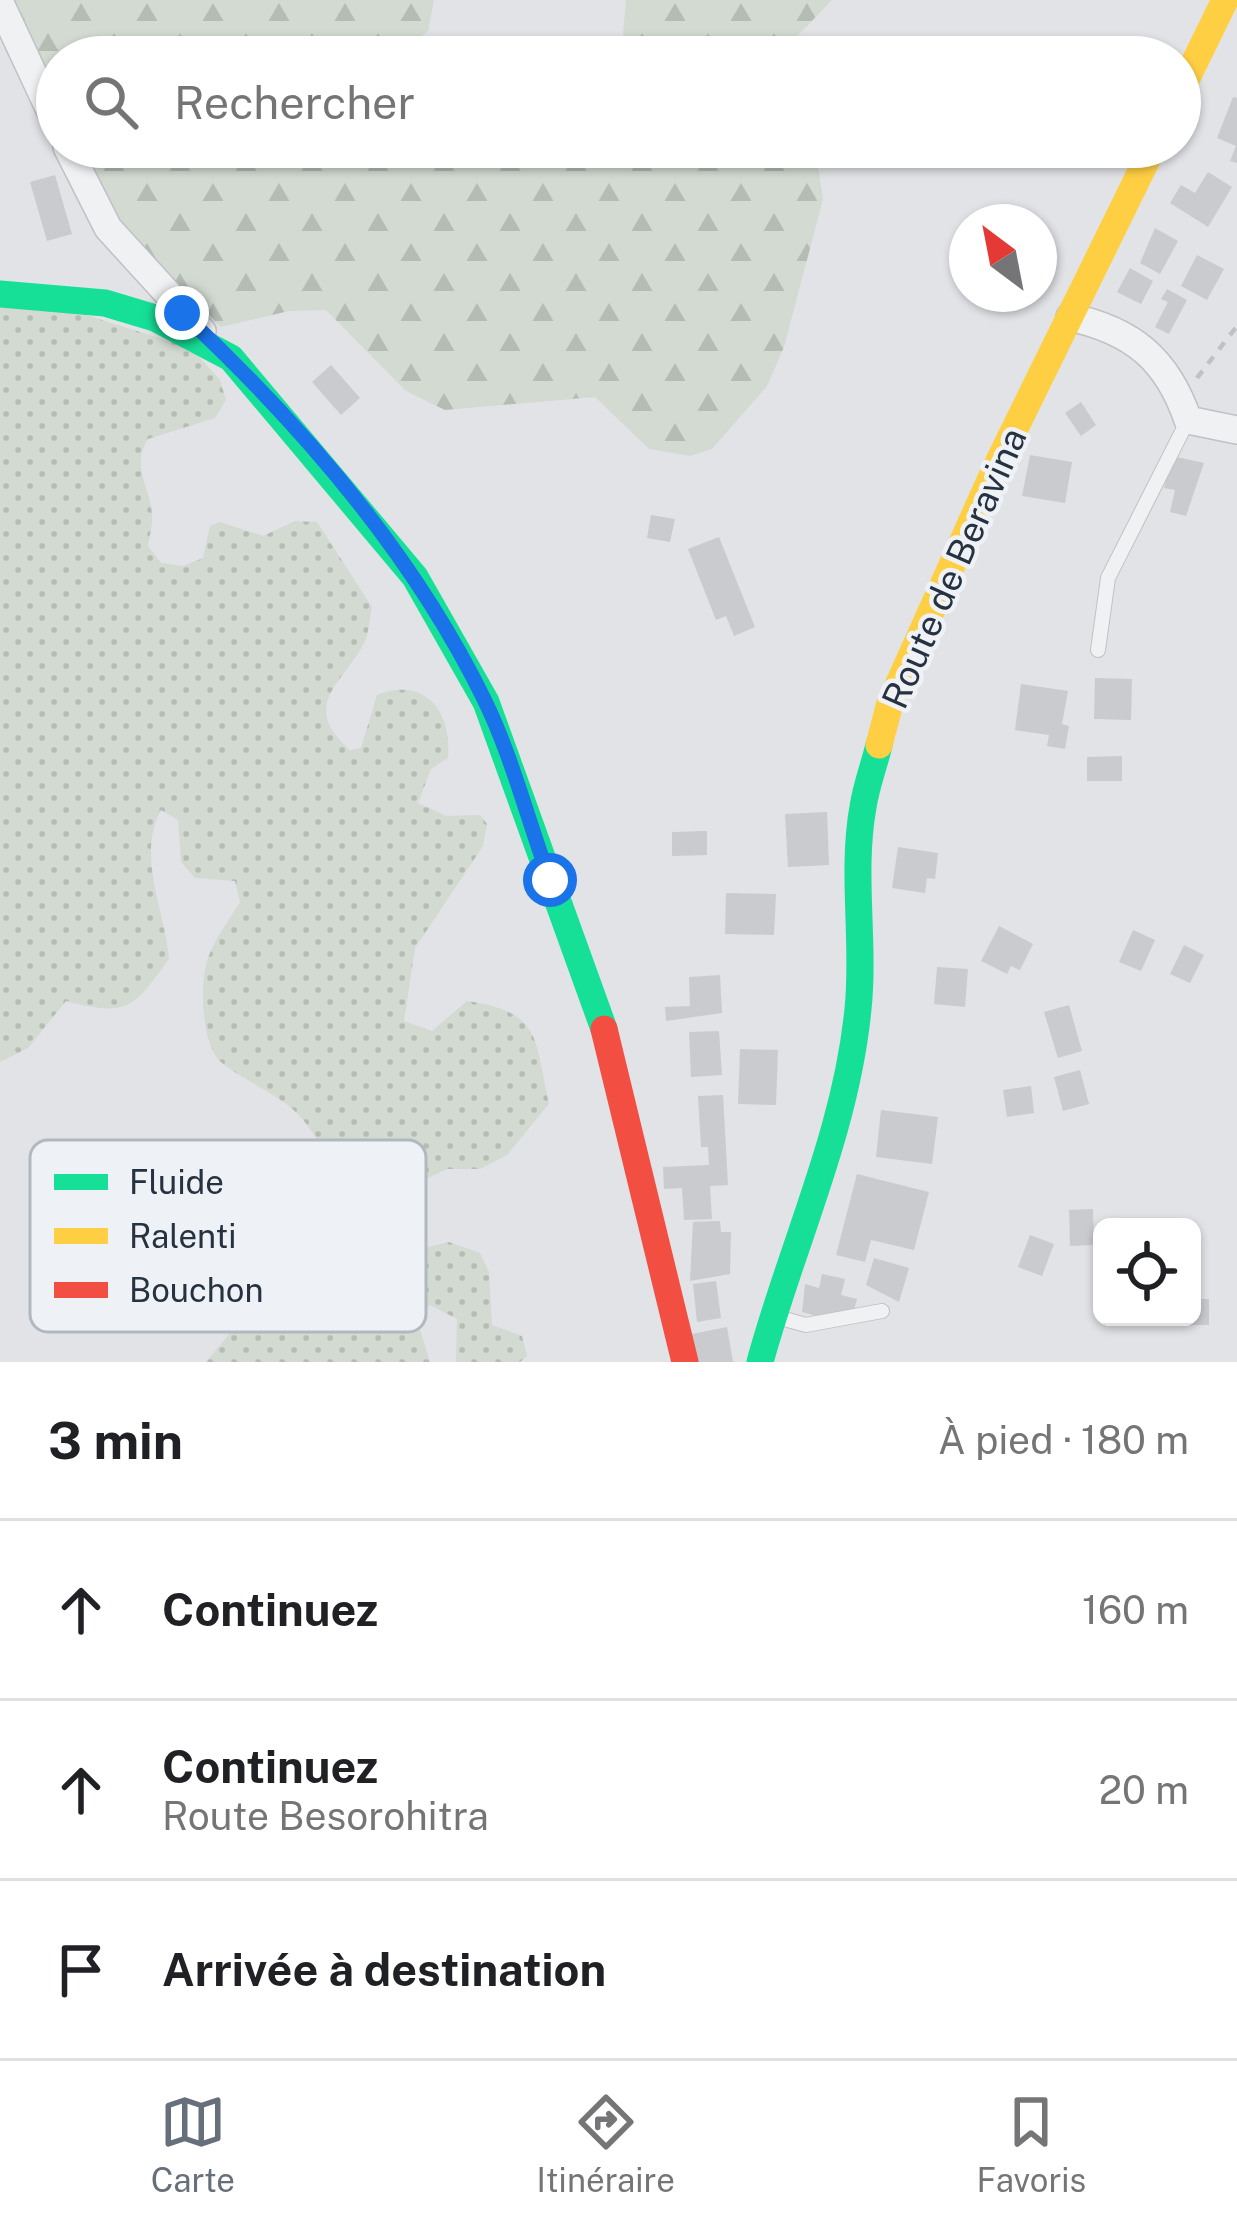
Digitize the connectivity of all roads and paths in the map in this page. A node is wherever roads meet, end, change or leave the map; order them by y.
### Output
1 (1225, 0) edge
2 (0, 3) edge
3 (1201, 49) edge
4 (36, 80) edge
5 (78, 168) edge
6 (1143, 168) edge
7 (0, 294) edge
8 (1070, 317) junction
9 (1237, 326) edge
10 (231, 358) junction
11 (1175, 383) junction
12 (1188, 421) junction
13 (1237, 430) edge
14 (1098, 650) dead end
15 (882, 1311) dead end
16 (772, 1315) junction
17 (685, 1362) edge
18 (760, 1362) edge

1 - 3 street
2 - 4 street
5 - 10 street
6 - 8 street, Route de Beravina
7 - 10 street
8 - 11 street
8 - 16 street, Route de Beravina
9 - 11 path
10 - 17 street
11 - 12 street
12 - 13 street
12 - 14 lane
15 - 16 lane
16 - 18 street, Route de Beravina

